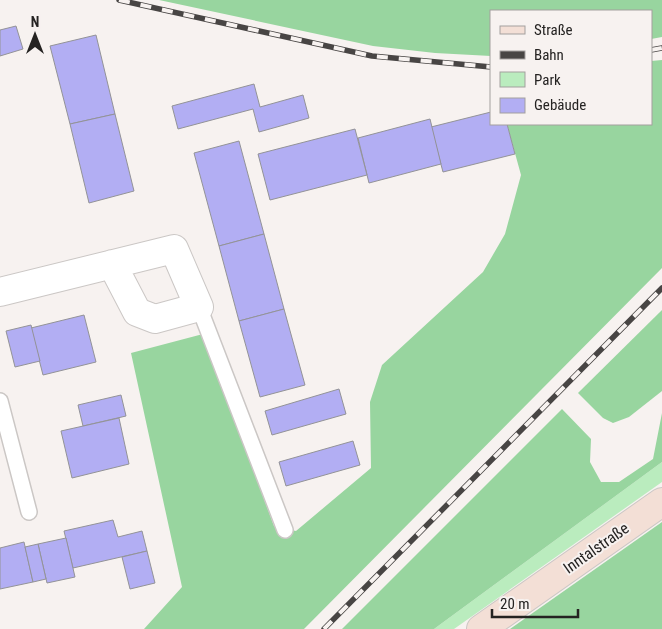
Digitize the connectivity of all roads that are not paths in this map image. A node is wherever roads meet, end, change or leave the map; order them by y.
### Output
1 (112, 264) junction
2 (0, 292) edge
3 (199, 307) junction
4 (0, 400) edge
5 (662, 502) edge
6 (29, 512) dead end
7 (285, 530) dead end
8 (481, 629) edge

1 - 2 street
1 - 3 street
1 - 3 street
3 - 7 lane
4 - 6 lane
5 - 8 main road, Inntalstraße

